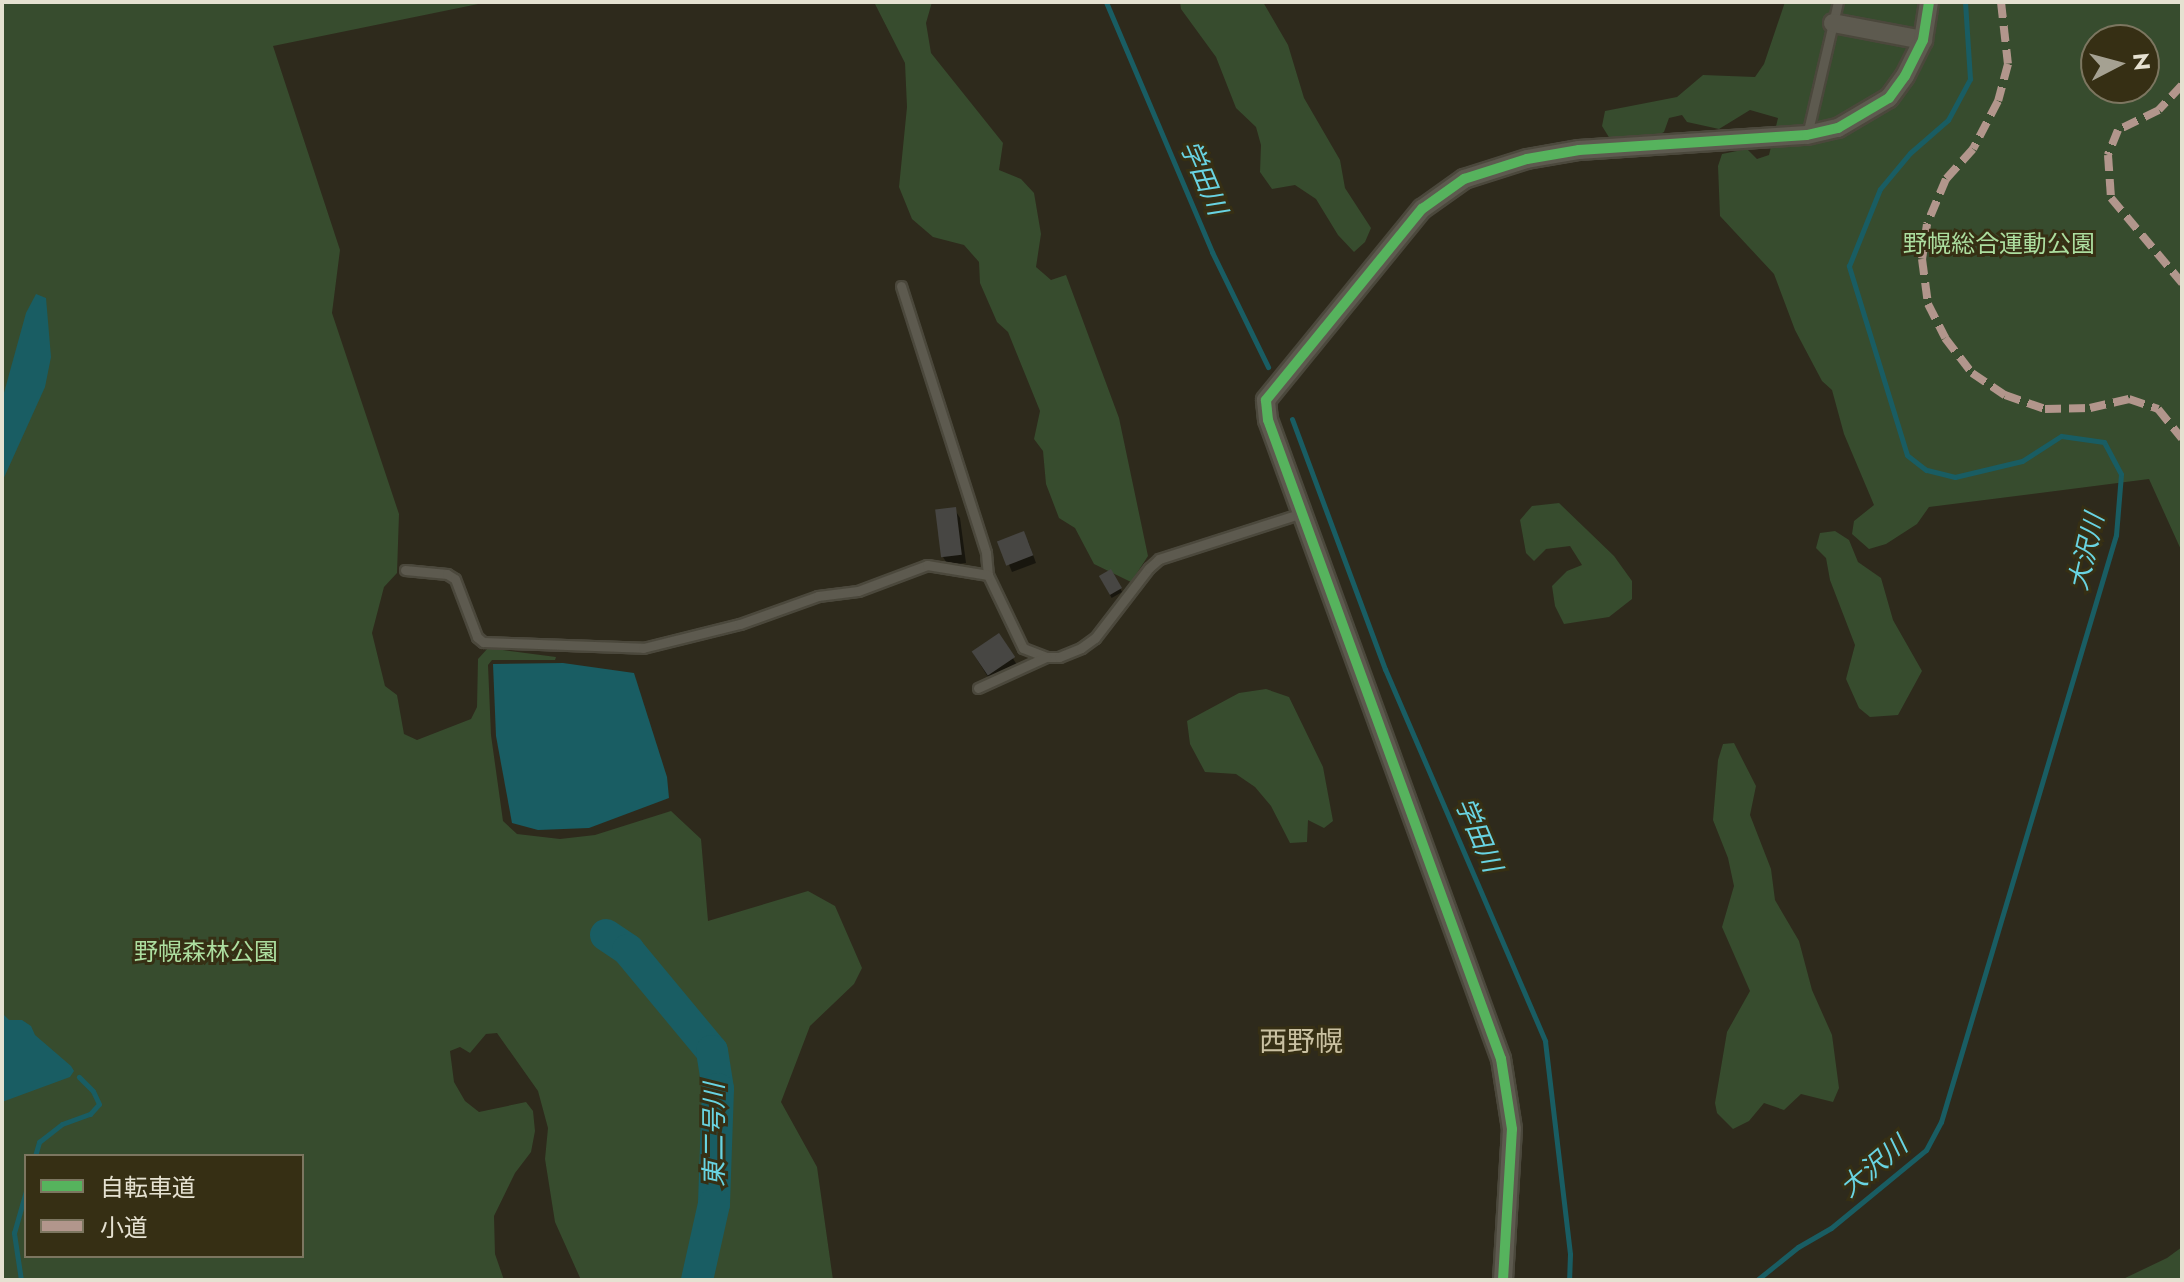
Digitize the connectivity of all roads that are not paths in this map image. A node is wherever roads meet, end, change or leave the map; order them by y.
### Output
1 (1838, 2) edge
2 (1929, 2) edge
3 (1833, 23) junction
4 (1923, 40) junction
5 (1807, 135) junction
6 (901, 286) dead end
7 (1302, 513) junction
8 (405, 570) dead end
9 (988, 575) junction
10 (1046, 657) junction
11 (978, 688) dead end
12 (1503, 1280) edge

1 - 3 lane
2 - 4 street
3 - 4 street
3 - 5 lane
4 - 5 street
5 - 7 street
6 - 9 lane
7 - 10 lane
7 - 12 street
8 - 9 lane
9 - 10 lane
10 - 11 lane

